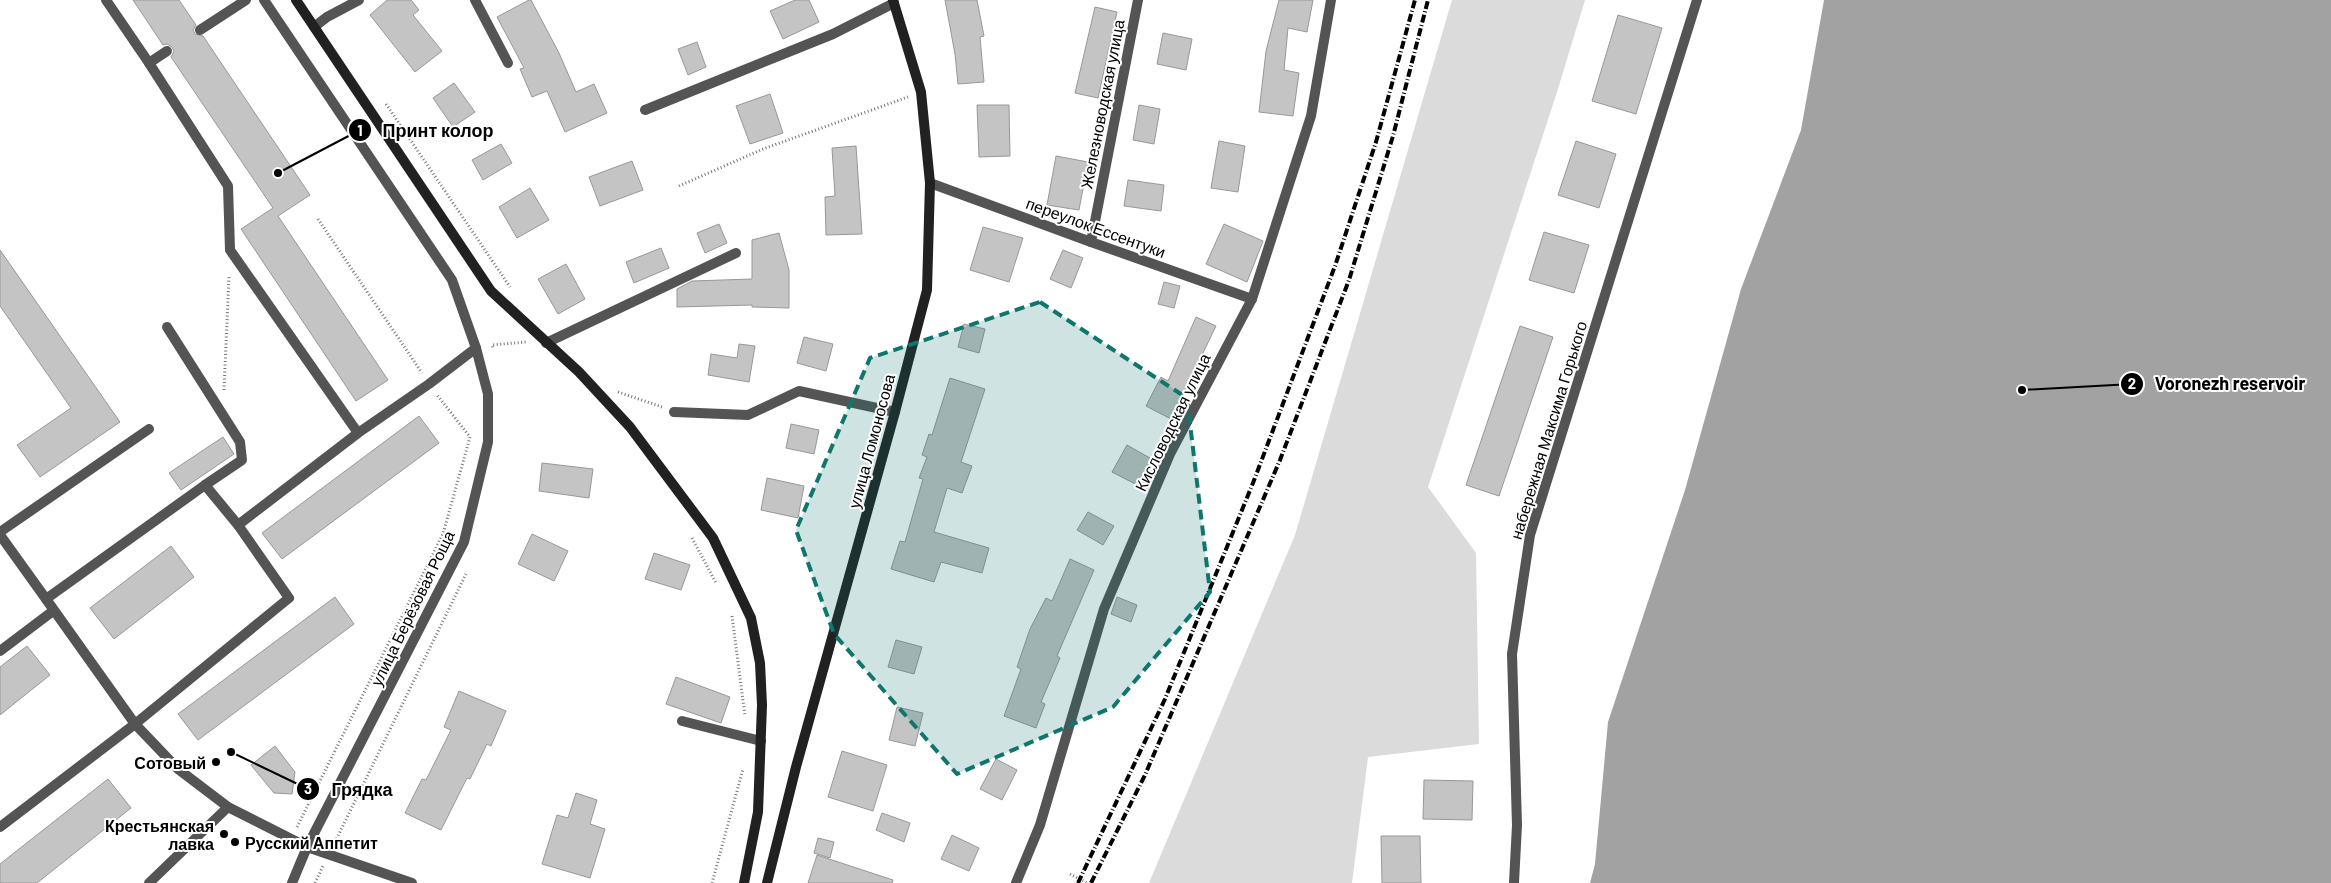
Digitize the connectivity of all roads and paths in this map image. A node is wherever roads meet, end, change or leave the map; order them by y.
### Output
1 (106, 0) edge
2 (246, 0) edge
3 (264, 0) edge
4 (296, 0) edge
5 (359, 0) edge
6 (475, 0) edge
7 (1138, 0) edge
8 (1331, 0) edge
9 (1697, 0) edge
10 (893, 2) edge
11 (314, 27) junction
12 (200, 30) dead end
13 (168, 51) dead end
14 (149, 63) junction
15 (508, 64) dead end
16 (920, 92) junction
17 (382, 98) dead end
18 (644, 110) dead end
19 (930, 183) junction
20 (679, 186) dead end
21 (318, 219) dead end
22 (1091, 242) junction
23 (230, 250) junction
24 (736, 253) dead end
25 (514, 294) dead end
26 (1252, 299) junction
27 (167, 327) dead end
28 (544, 340) junction
29 (476, 348) junction
30 (494, 354) dead end
31 (429, 384) junction
32 (618, 392) dead end
33 (674, 412) joint
34 (895, 412) junction
35 (223, 415) junction
36 (149, 428) dead end
37 (358, 434) junction
38 (206, 485) junction
39 (238, 525) junction
40 (687, 530) dead end
41 (0, 533) edge
42 (470, 567) dead end
43 (717, 585) dead end
44 (46, 599) junction
45 (729, 609) dead end
46 (53, 611) junction
47 (0, 650) edge
48 (682, 721) dead end
49 (134, 724) junction
50 (748, 739) junction
51 (760, 741) junction
52 (744, 764) dead end
53 (228, 807) junction
54 (0, 827) edge
55 (291, 839) junction
56 (307, 847) junction
57 (329, 854) junction
58 (1070, 874) dead end
59 (149, 883) edge
60 (292, 883) edge
61 (315, 883) edge
62 (412, 883) edge
63 (712, 883) edge
64 (744, 883) edge
65 (767, 883) edge
66 (1016, 883) edge
67 (1087, 883) edge
68 (1514, 883) edge

1 - 14 street
2 - 12 street
3 - 29 street, улица Берёзовая Роща
4 - 11 main road
5 - 11 street
6 - 15 street
7 - 22 street, Железноводская улица
8 - 26 street, Кисловодская улица
9 - 68 street, набережная Максима Горького
10 - 16 main road, улица Ломоносова
10 - 18 street
11 - 28 main road
13 - 14 street
14 - 23 street
16 - 19 main road, улица Ломоносова
16 - 20 path
17 - 25 path
19 - 22 street, переулок Ессентуки
19 - 34 main road, улица Ломоносова
21 - 31 path
22 - 26 street, переулок Ессентуки
23 - 35 path
23 - 37 street
24 - 28 street
26 - 66 street, Кисловодская улица
27 - 35 street
28 - 30 path
28 - 51 main road
29 - 31 street
29 - 56 street, улица Берёзовая Роща
31 - 37 street
31 - 55 path
32 - 33 path
33 - 34 street
34 - 65 main road, улица Ломоносова
35 - 38 street
36 - 41 street
37 - 39 street
38 - 39 street
38 - 44 street
39 - 49 street
40 - 43 path
41 - 44 street
42 - 57 path
44 - 46 street
45 - 50 path
46 - 47 street
46 - 49 street
48 - 50 street
49 - 53 street
49 - 54 street
50 - 51 street
51 - 64 main road
52 - 63 path
53 - 55 street
53 - 59 street
55 - 56 street
56 - 57 street
56 - 60 street, улица Берёзовая Роща
57 - 61 path
57 - 62 street
58 - 67 path

